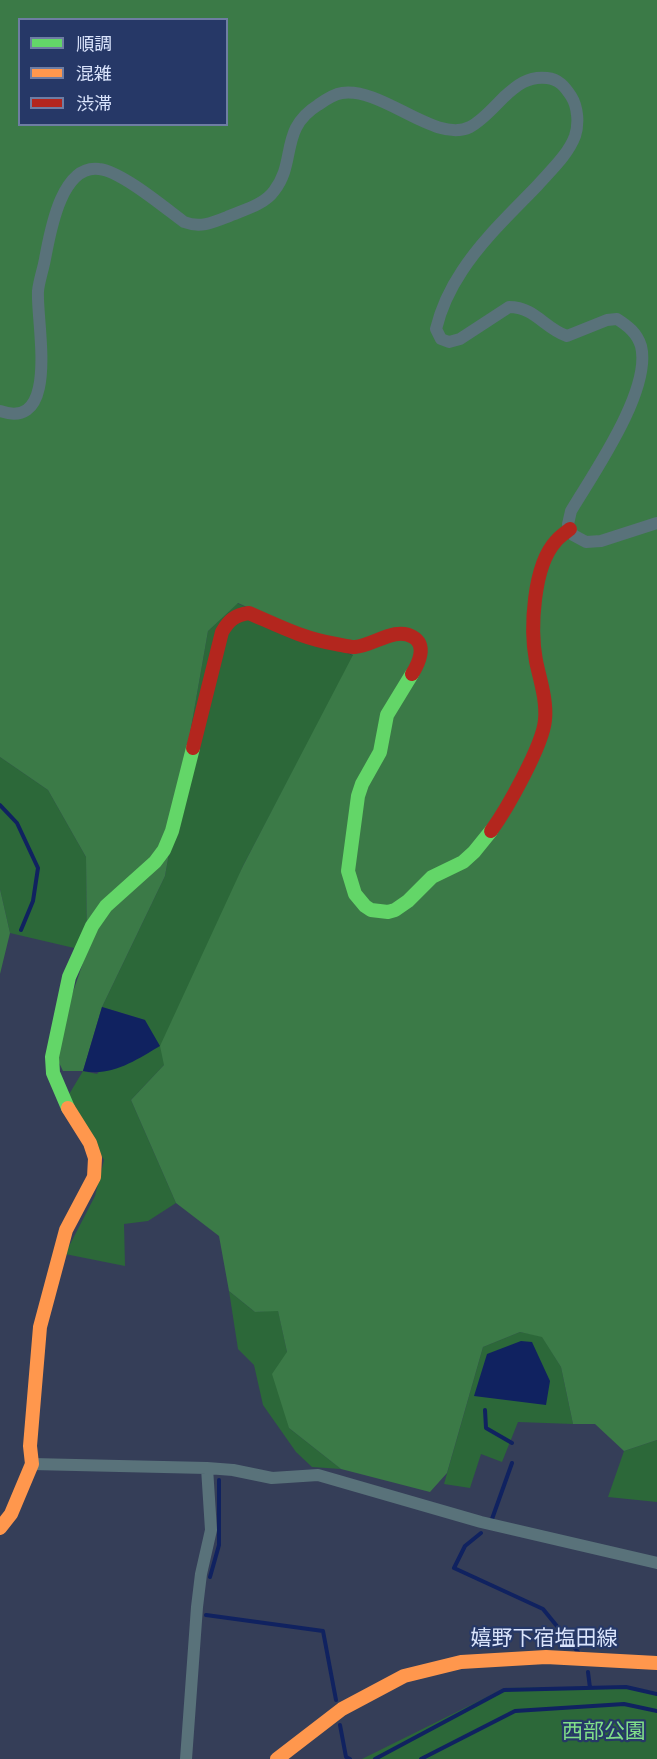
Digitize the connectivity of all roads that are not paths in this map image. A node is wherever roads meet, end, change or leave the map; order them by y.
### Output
1 (0, 411) edge
2 (657, 523) edge
3 (570, 529) junction
4 (32, 1464) junction
5 (207, 1468) junction
6 (0, 1528) edge
7 (657, 1563) edge
8 (657, 1662) edge
9 (186, 1759) edge
10 (277, 1759) edge

1 - 3 street
2 - 3 street
3 - 4 street
4 - 5 street
4 - 6 street
5 - 7 street
5 - 9 street
8 - 10 street, 嬉野下宿塩田線

